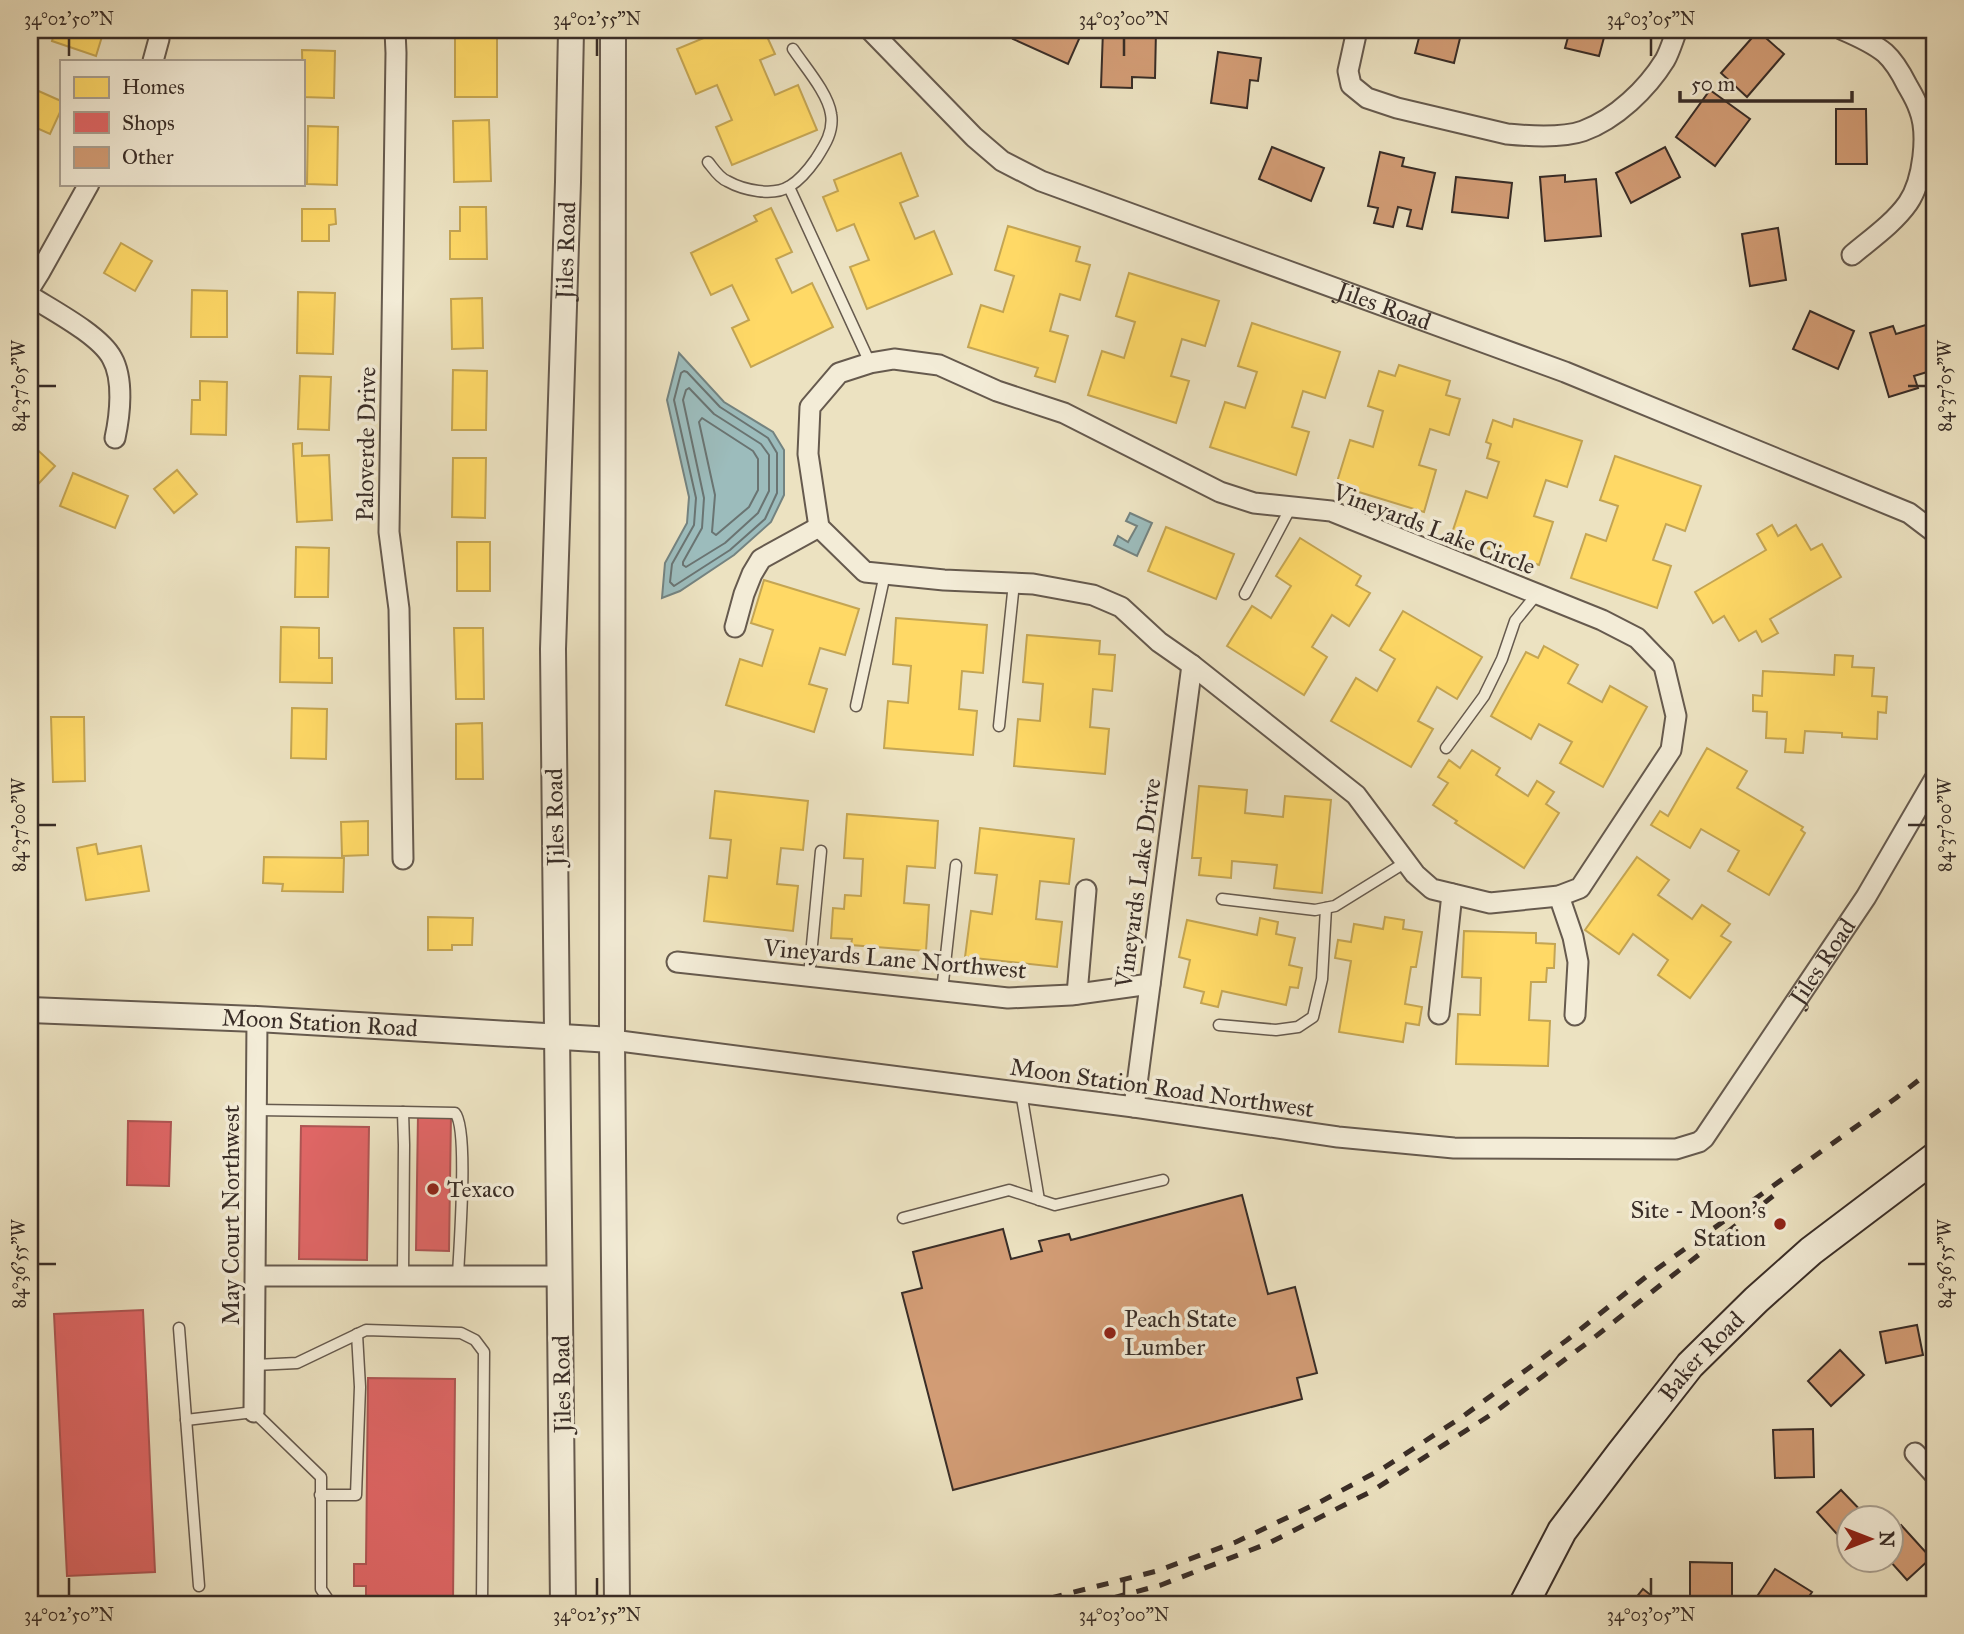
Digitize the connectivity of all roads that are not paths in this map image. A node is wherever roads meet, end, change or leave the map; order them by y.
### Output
1 (159, 30) edge
2 (394, 30) edge
3 (570, 30) edge
4 (613, 30) edge
5 (870, 30) edge
6 (1357, 30) edge
7 (1678, 30) edge
8 (1843, 30) edge
9 (793, 50) dead end
10 (153, 60) edge
11 (708, 162) dead end
12 (88, 186) edge
13 (789, 187) junction
14 (1852, 255) dead end
15 (30, 288) edge
16 (30, 296) edge
17 (870, 363) junction
18 (115, 438) dead end
19 (1292, 507) junction
20 (818, 527) junction
21 (1934, 532) edge
22 (885, 574) junction
23 (1014, 583) junction
24 (1245, 593) dead end
25 (1537, 594) junction
26 (735, 627) dead end
27 (1192, 665) junction
28 (856, 706) dead end
29 (999, 726) dead end
30 (1446, 748) dead end
31 (1934, 780) edge
32 (821, 851) dead end
33 (402, 859) dead end
34 (1406, 862) junction
35 (956, 864) dead end
36 (1086, 890) dead end
37 (1452, 894) junction
38 (1559, 896) junction
39 (1222, 899) dead end
40 (1326, 908) junction
41 (677, 962) dead end
42 (809, 976) junction
43 (1150, 984) junction
44 (942, 991) junction
45 (1077, 994) junction
46 (30, 1010) edge
47 (1440, 1014) dead end
48 (1575, 1015) dead end
49 (257, 1019) junction
50 (1219, 1025) dead end
51 (557, 1037) junction
52 (612, 1040) junction
53 (1021, 1092) junction
54 (1134, 1107) junction
55 (256, 1110) junction
56 (402, 1112) junction
57 (1704, 1138) joint
58 (1934, 1158) edge
59 (1163, 1180) dead end
60 (1040, 1200) junction
61 (903, 1218) dead end
62 (256, 1276) junction
63 (403, 1276) junction
64 (458, 1276) junction
65 (561, 1276) junction
66 (179, 1328) dead end
67 (357, 1334) junction
68 (255, 1365) junction
69 (254, 1412) junction
70 (186, 1420) junction
71 (1915, 1453) dead end
72 (1934, 1474) edge
73 (320, 1495) junction
74 (199, 1586) dead end
75 (331, 1604) edge
76 (482, 1604) edge
77 (564, 1604) edge
78 (617, 1604) edge
79 (1524, 1604) edge

1 - 10 street
2 - 33 street, Paloverde Drive
3 - 51 street, Jiles Road
4 - 52 street, Jiles Road
5 - 21 street, Jiles Road
6 - 7 street
8 - 14 street
9 - 13 lane
11 - 13 lane
12 - 15 street
13 - 17 lane
16 - 18 street
17 - 19 street, Vineyards Lake Circle
17 - 20 street, Vineyards Lake Circle
19 - 24 lane
19 - 25 street, Vineyards Lake Circle
20 - 22 street, Vineyards Lake Circle
20 - 26 street
22 - 23 street, Vineyards Lake Circle
22 - 28 lane
23 - 27 street, Vineyards Lake Circle
23 - 29 lane
25 - 30 lane
25 - 38 street, Vineyards Lake Circle
27 - 34 street, Vineyards Lake Circle
27 - 43 street, Vineyards Lake Drive
31 - 57 street, Jiles Road
32 - 42 lane
34 - 37 street, Vineyards Lake Circle
34 - 40 lane
35 - 44 lane
36 - 45 street
37 - 38 street, Vineyards Lake Circle
37 - 47 street
38 - 48 street
39 - 40 lane
40 - 50 lane
41 - 42 street, Vineyards Lane Northwest
42 - 44 street, Vineyards Lane Northwest
43 - 45 street, Vineyards Lane Northwest
43 - 54 street, Vineyards Lake Drive
44 - 45 street, Vineyards Lane Northwest
46 - 49 street, Moon Station Road
49 - 51 street, Moon Station Road
49 - 55 street, May Court Northwest
51 - 52 street, Moon Station Road
51 - 65 street, Jiles Road
52 - 53 street, Moon Station Road Northwest
52 - 78 street, Jiles Road
53 - 54 street, Moon Station Road Northwest
53 - 60 lane
54 - 57 street, Moon Station Road Northwest
55 - 56 lane
55 - 62 street, May Court Northwest
56 - 63 lane
56 - 64 lane
58 - 79 main road, Baker Road
59 - 60 lane
60 - 61 lane
62 - 63 street
62 - 68 street, May Court Northwest
63 - 64 street
64 - 65 street
65 - 77 street, Jiles Road
66 - 70 lane
67 - 68 lane
67 - 73 lane
67 - 76 lane
68 - 69 street, May Court Northwest
69 - 70 lane
69 - 73 lane
70 - 74 lane
71 - 72 street
73 - 75 lane

